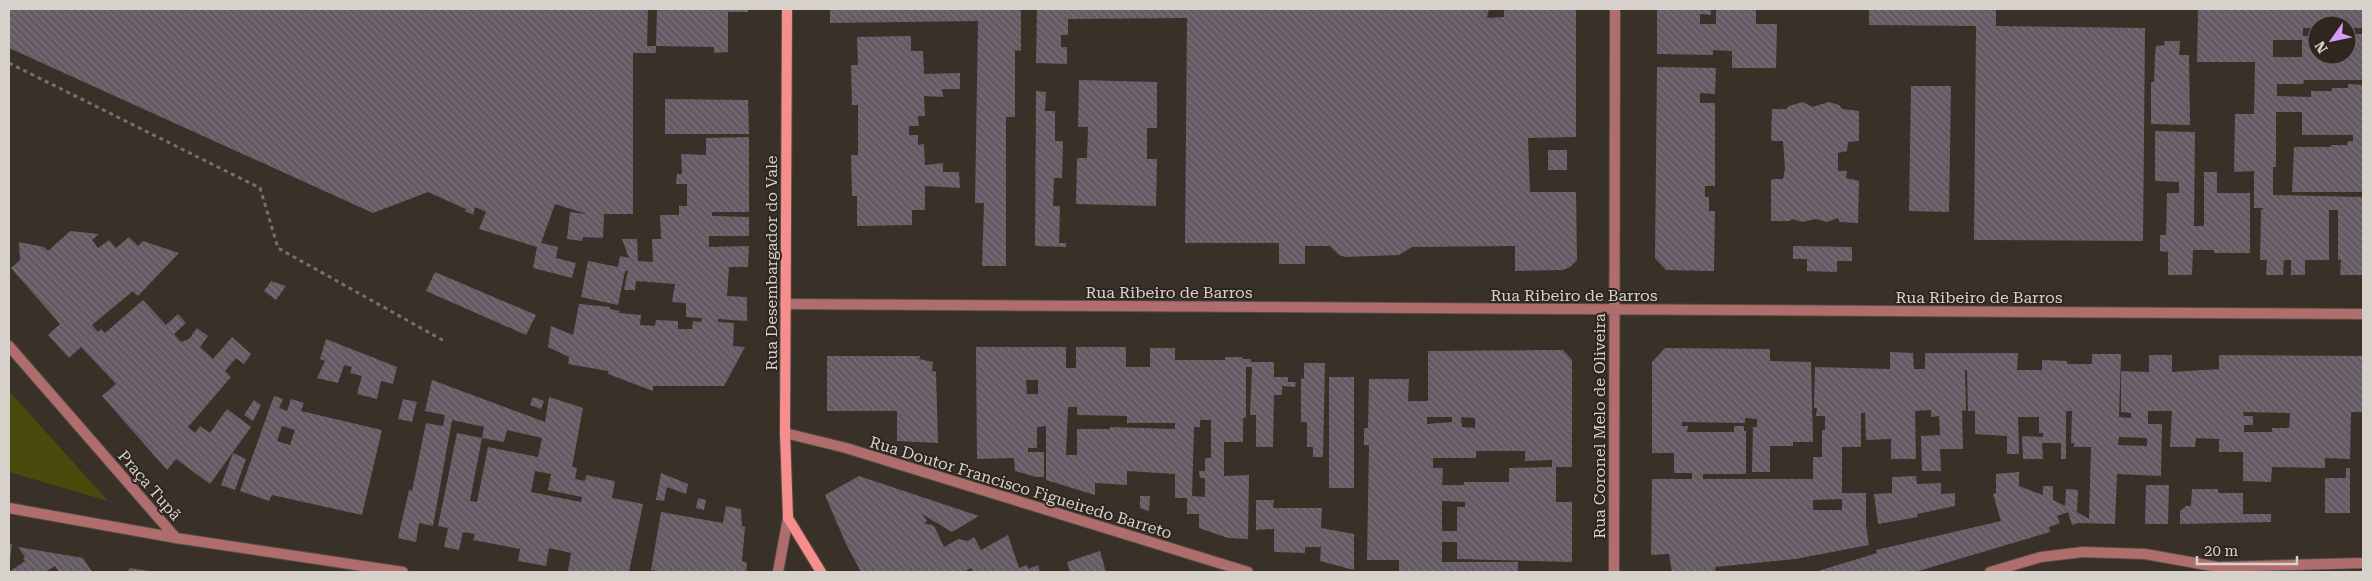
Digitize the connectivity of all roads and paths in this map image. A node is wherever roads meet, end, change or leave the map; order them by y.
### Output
1 (787, 9) edge
2 (1615, 9) edge
3 (9, 63) edge
4 (785, 304) junction
5 (1614, 310) junction
6 (2363, 314) edge
7 (446, 342) dead end
8 (9, 346) edge
9 (785, 434) junction
10 (9, 508) edge
11 (788, 518) junction
12 (176, 538) junction
13 (2363, 563) edge
14 (2219, 570) edge
15 (403, 572) edge
16 (778, 572) edge
17 (821, 572) edge
18 (1248, 572) edge
19 (1614, 572) edge
20 (1990, 572) edge

1 - 4 main road, Rua Desembargador do Vale
2 - 5 street, Rua Coronel Melo de Oliveira
3 - 7 path
4 - 5 street, Rua Ribeiro de Barros
4 - 9 main road, Rua Desembargador do Vale
5 - 6 street, Rua Ribeiro de Barros
5 - 19 street, Rua Coronel Melo de Oliveira
8 - 12 street, Praça Tupã
9 - 11 main road, Rua Desembargador do Vale
9 - 18 street, Rua Doutor Francisco Figueiredo Barreto
10 - 12 street, Praça Tupã
11 - 16 street
11 - 17 main road
12 - 15 street
13 - 14 street
14 - 20 street

